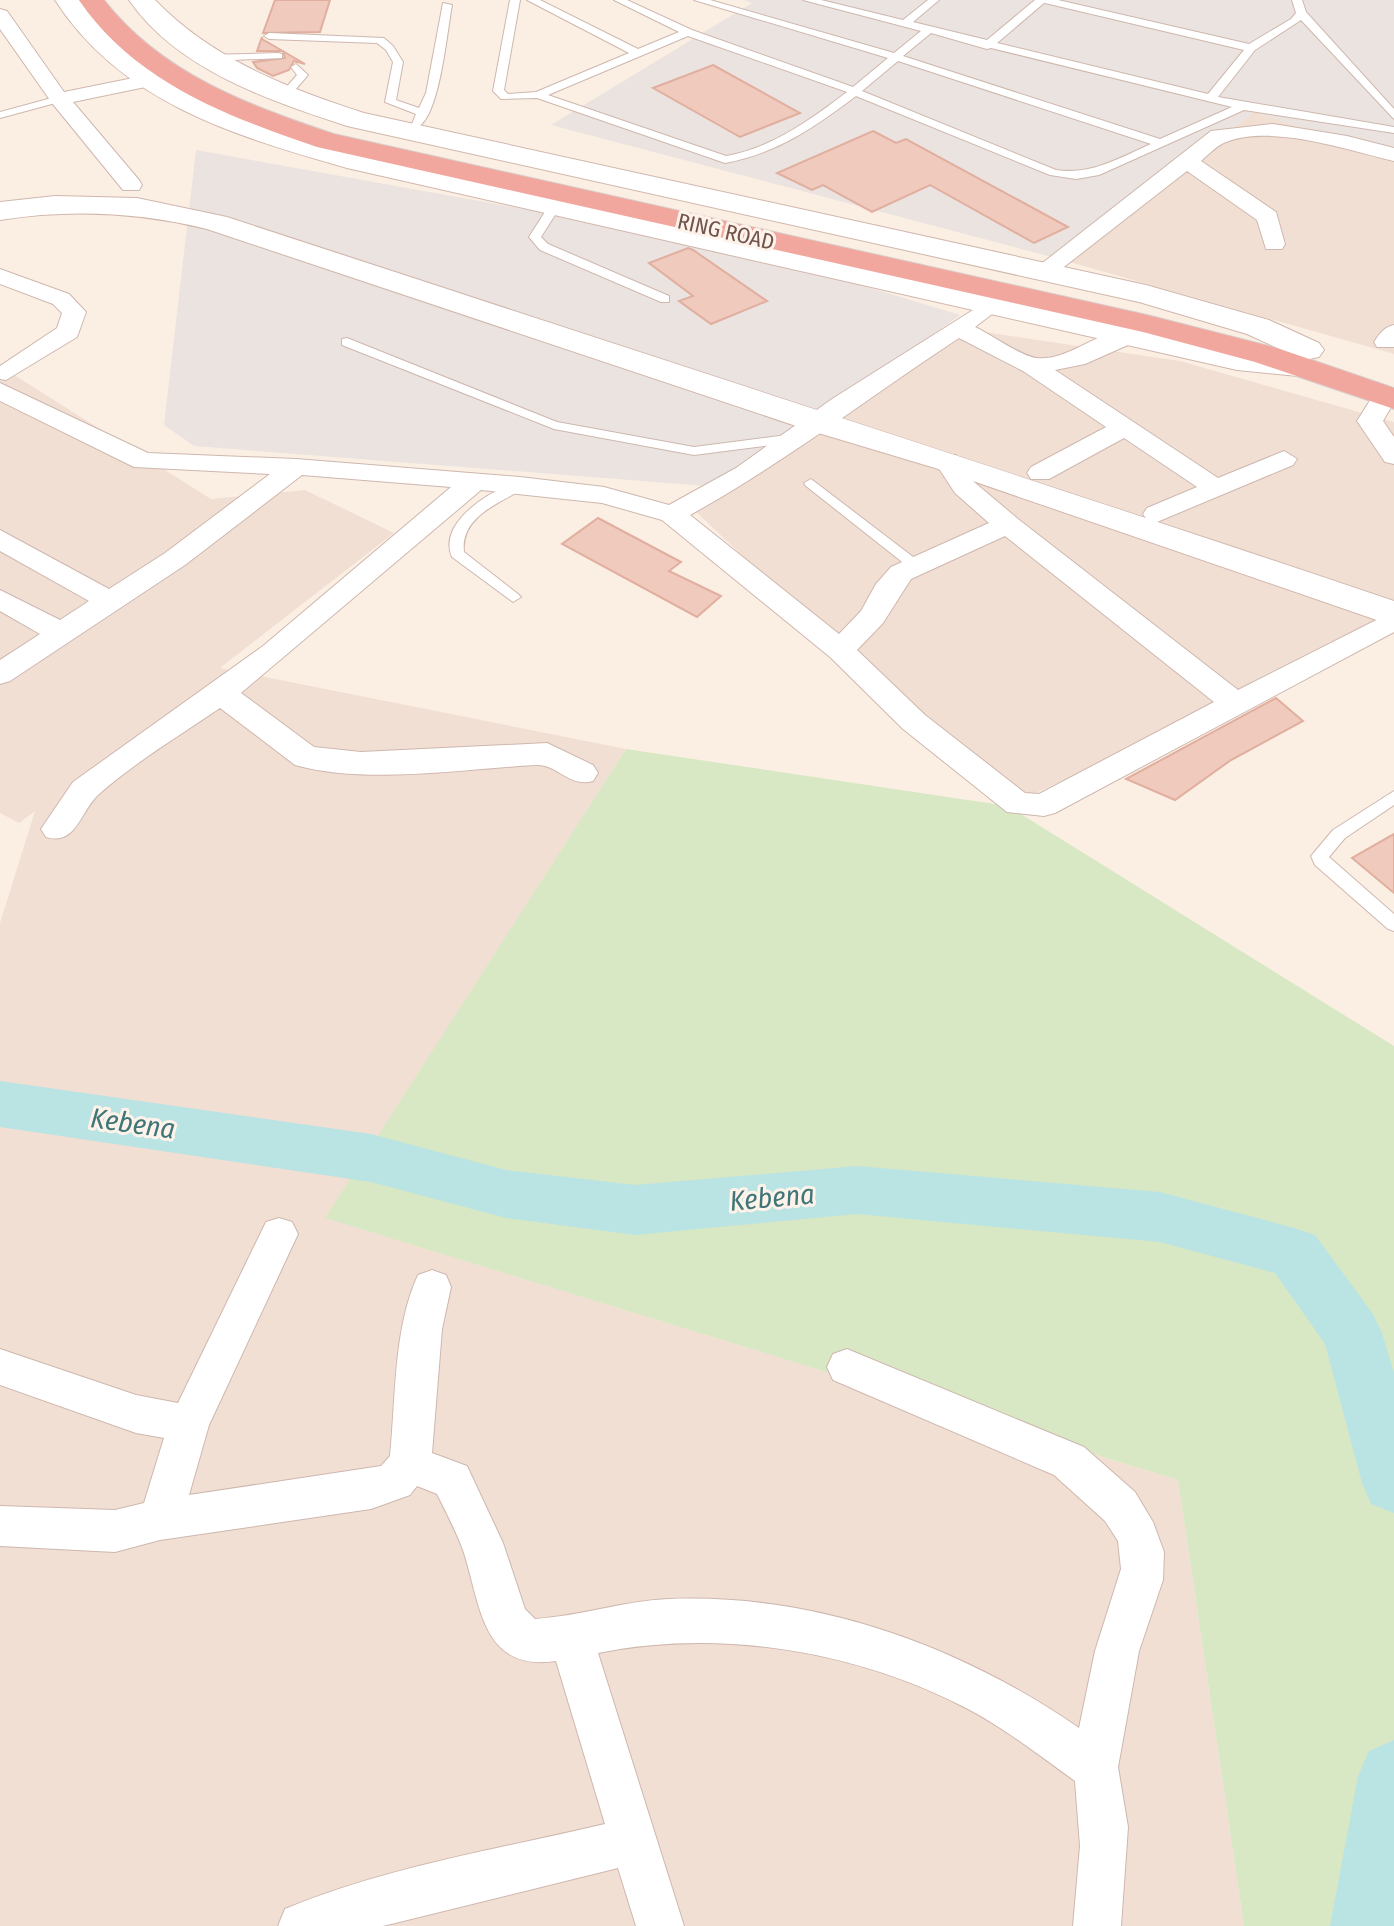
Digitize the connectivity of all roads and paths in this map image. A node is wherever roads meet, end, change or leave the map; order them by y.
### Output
1 (67, 0) edge
2 (91, 0) edge
3 (117, 0) edge
4 (141, 0) edge
5 (515, 0) edge
6 (532, 0) edge
7 (619, 0) edge
8 (654, 0) edge
9 (699, 0) edge
10 (808, 0) edge
11 (934, 0) edge
12 (1043, 0) edge
13 (1297, 0) edge
14 (447, 5) dead end
15 (637, 9) junction
16 (1301, 13) junction
17 (0, 15) edge
18 (903, 25) junction
19 (927, 31) junction
20 (688, 32) junction
21 (269, 36) dead end
22 (987, 46) junction
23 (1251, 48) junction
24 (637, 53) junction
25 (278, 56) dead end
26 (895, 57) junction
27 (209, 58) junction
28 (296, 67) dead end
29 (148, 81) junction
30 (854, 91) junction
31 (285, 95) junction
32 (538, 95) junction
33 (1211, 98) junction
34 (59, 99) junction
35 (1243, 106) junction
36 (0, 115) edge
37 (1394, 116) edge
38 (418, 123) junction
39 (1394, 130) edge
40 (1160, 143) junction
41 (1394, 155) edge
42 (1185, 160) junction
43 (131, 185) junction
44 (0, 192) edge
45 (554, 207) junction
46 (0, 211) edge
47 (1274, 244) dead end
48 (1043, 272) junction
49 (0, 276) edge
50 (665, 299) dead end
51 (992, 305) junction
52 (961, 329) junction
53 (1128, 336) junction
54 (347, 342) dead end
55 (1303, 358) junction
56 (1032, 366) junction
57 (4, 382) edge
58 (1391, 391) edge
59 (818, 421) junction
60 (1127, 426) junction
61 (1394, 456) edge
62 (1284, 459) dead end
63 (947, 461) junction
64 (296, 467) junction
65 (1040, 473) junction
66 (474, 482) junction
67 (811, 483) dead end
68 (520, 485) junction
69 (1216, 488) junction
70 (672, 514) junction
71 (1157, 514) junction
72 (1008, 525) junction
73 (0, 539) edge
74 (916, 566) junction
75 (1394, 589) edge
76 (513, 597) dead end
77 (0, 599) edge
78 (110, 601) junction
79 (1394, 617) edge
80 (61, 633) junction
81 (840, 650) junction
82 (0, 674) edge
83 (221, 693) junction
84 (1235, 703) junction
85 (582, 773) dead end
86 (1394, 797) edge
87 (57, 829) dead end
88 (1394, 924) edge
89 (279, 1234) dead end
90 (432, 1287) dead end
91 (0, 1367) edge
92 (847, 1367) dead end
93 (189, 1424) junction
94 (410, 1464) junction
95 (160, 1520) junction
96 (0, 1526) edge
97 (571, 1638) junction
98 (1095, 1767) junction
99 (636, 1840) junction
100 (302, 1926) edge
101 (660, 1926) edge
102 (1097, 1926) edge

1 - 29 street
2 - 55 highway, RING ROAD
3 - 55 highway, RING ROAD
4 - 27 street
5 - 32 lane
6 - 24 lane
7 - 15 lane
8 - 15 lane
9 - 26 lane
10 - 18 lane
11 - 18 lane
12 - 22 lane
12 - 23 lane
13 - 16 lane
14 - 38 lane
15 - 20 lane
16 - 23 lane
16 - 37 lane
17 - 34 street
18 - 19 lane
19 - 22 lane
19 - 26 lane
20 - 24 lane
20 - 30 lane
21 - 38 lane
22 - 33 lane
23 - 33 lane
24 - 32 lane
25 - 27 lane
26 - 30 lane
26 - 40 lane
27 - 31 street
28 - 31 lane
29 - 34 street
29 - 45 street
30 - 32 lane
30 - 40 lane
31 - 38 street
33 - 35 lane
34 - 36 lane
34 - 43 street
35 - 39 lane
35 - 40 lane
38 - 48 street
41 - 42 street
42 - 47 street
42 - 48 street
43 - 44 street
43 - 59 street
45 - 50 lane
45 - 51 street
46 - 59 street
48 - 55 street
49 - 57 street
51 - 52 street
51 - 53 street
52 - 56 street
52 - 59 street
53 - 55 street
53 - 56 street
54 - 59 lane
55 - 58 highway, RING ROAD
56 - 60 street
57 - 64 street
58 - 61 street
59 - 63 street
59 - 65 street
59 - 70 street
60 - 65 street
60 - 69 street
62 - 69 street
63 - 72 street
63 - 79 street
64 - 66 street
64 - 78 street
65 - 71 street
66 - 68 street
66 - 83 street
67 - 74 lane
68 - 70 street
68 - 76 lane
69 - 71 street
70 - 81 street
71 - 75 street
72 - 74 street
72 - 84 street
73 - 78 street
74 - 81 street
77 - 80 street
78 - 80 street
79 - 84 street
80 - 82 street
81 - 84 street
83 - 85 street
83 - 87 street
86 - 88 lane
89 - 93 street
90 - 94 street
91 - 93 street
92 - 98 street
93 - 95 street
94 - 95 street
94 - 97 street
95 - 96 street
97 - 98 street
97 - 99 street
98 - 102 street
99 - 100 street
99 - 101 street

